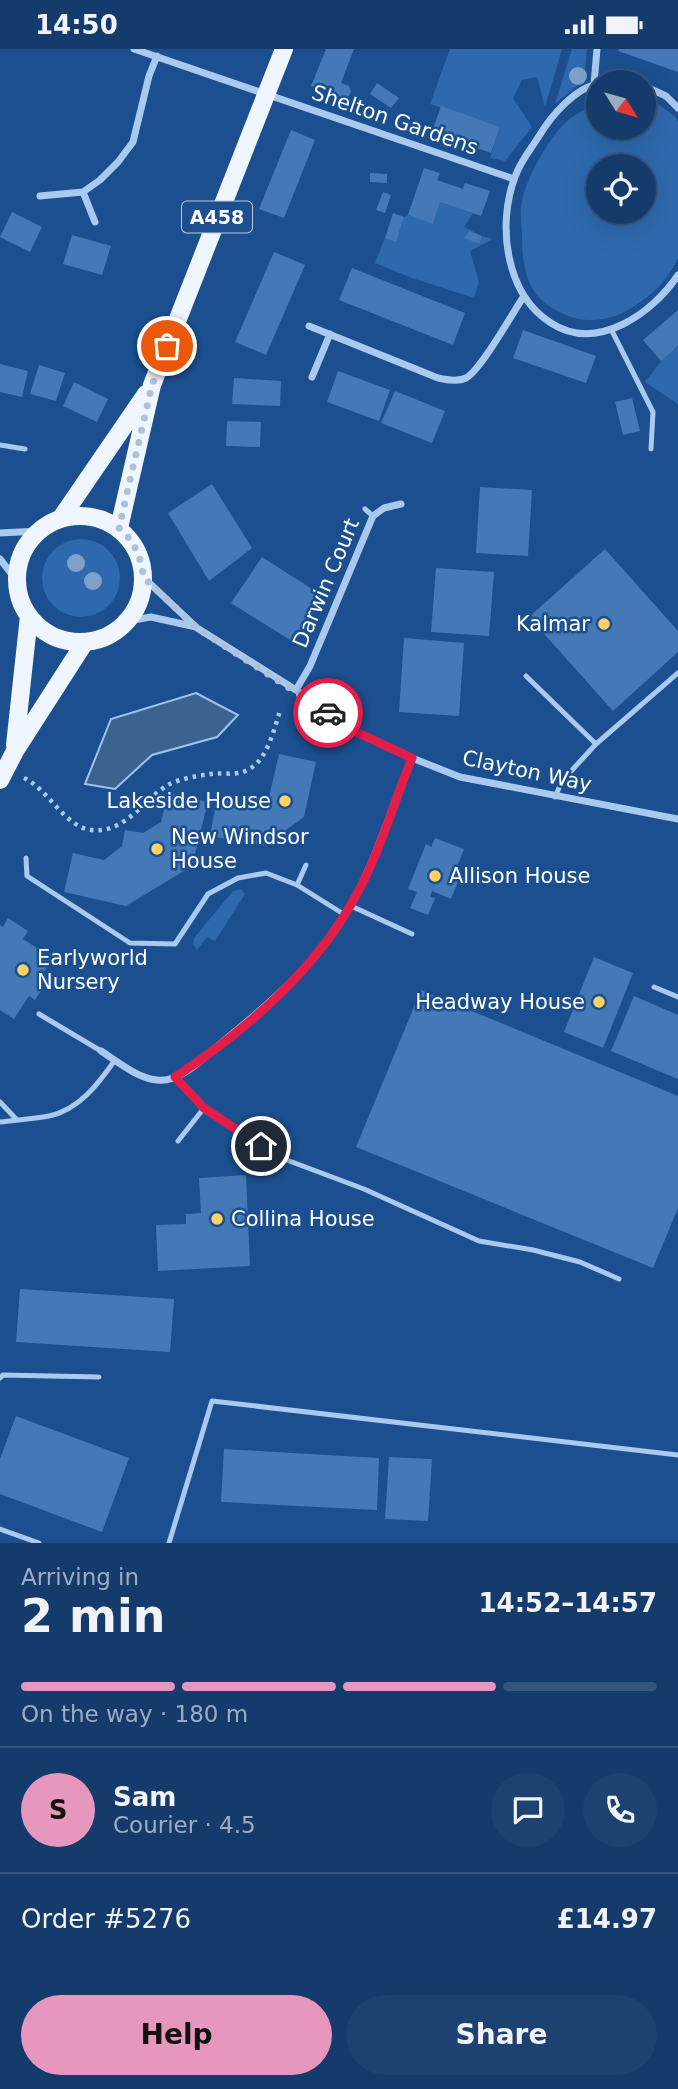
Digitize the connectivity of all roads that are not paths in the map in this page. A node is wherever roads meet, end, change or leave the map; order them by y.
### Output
1 (134, 49) edge
2 (284, 49) edge
3 (597, 49) edge
4 (157, 56) junction
5 (596, 70) edge
6 (586, 91) edge
7 (656, 91) edge
8 (264, 95) junction
9 (678, 108) edge
10 (514, 179) junction
11 (83, 192) junction
12 (40, 196) dead end
13 (95, 222) dead end
14 (678, 275) edge
15 (524, 296) junction
16 (309, 326) dead end
17 (611, 329) junction
18 (330, 334) junction
19 (312, 377) dead end
20 (152, 385) junction
21 (0, 446) edge
22 (25, 449) dead end
23 (651, 449) dead end
24 (401, 504) dead end
25 (365, 509) dead end
26 (373, 516) junction
27 (61, 518) junction
28 (119, 528) junction
29 (39, 531) junction
30 (0, 533) edge
31 (0, 559) edge
32 (144, 578) junction
33 (17, 581) junction
34 (29, 616) junction
35 (128, 621) junction
36 (197, 628) junction
37 (85, 642) junction
38 (678, 673) edge
39 (526, 677) dead end
40 (296, 690) junction
41 (596, 744) junction
42 (15, 751) junction
43 (412, 758) junction
44 (0, 780) edge
45 (555, 797) junction
46 (678, 819) edge
47 (26, 858) dead end
48 (306, 865) dead end
49 (297, 885) junction
50 (351, 906) junction
51 (345, 915) junction
52 (412, 934) dead end
53 (654, 986) dead end
54 (678, 997) edge
55 (39, 1013) dead end
56 (101, 1051) joint
57 (115, 1060) junction
58 (175, 1077) junction
59 (0, 1102) edge
60 (204, 1108) junction
61 (17, 1120) junction
62 (0, 1122) edge
63 (178, 1141) dead end
64 (261, 1146) joint
65 (619, 1279) dead end
66 (99, 1377) dead end
67 (0, 1378) edge
68 (678, 1455) edge
69 (0, 1529) edge
70 (39, 1543) edge
71 (169, 1543) edge

1 - 4 street, Shelton Gardens
2 - 8 main road, A458
3 - 5 street
4 - 8 street, Shelton Gardens
4 - 11 street
6 - 10 street
7 - 9 street
8 - 10 street, Shelton Gardens
8 - 20 main road, A458
10 - 15 street
11 - 12 street
11 - 13 street
14 - 17 street
15 - 17 street
15 - 18 street
16 - 18 street
17 - 23 lane
18 - 19 street
20 - 27 main road, A458
20 - 28 main road, A458
21 - 22 lane
24 - 26 street, Darwin Court
25 - 26 lane
26 - 40 street, Darwin Court
27 - 28 main road, A458
27 - 29 main road, A458
28 - 32 main road
29 - 30 street
29 - 33 main road, A458
31 - 33 street
32 - 35 main road
32 - 36 street, Clayton Way
33 - 34 main road
34 - 37 main road
34 - 42 main road
35 - 36 street, Clayton Way
35 - 37 main road
36 - 40 street, Clayton Way
37 - 42 main road
38 - 41 lane
39 - 41 lane
40 - 43 street, Clayton Way
41 - 45 lane
42 - 44 main road
43 - 45 street, Clayton Way
43 - 50 street
45 - 46 street, Clayton Way
47 - 49 lane
48 - 49 lane
49 - 51 lane
50 - 51 street
50 - 52 lane
51 - 58 street
53 - 54 lane
55 - 56 lane
56 - 57 street
57 - 58 street
57 - 61 lane
58 - 60 street
59 - 61 lane
60 - 63 lane
60 - 64 street
61 - 62 lane
64 - 65 lane
66 - 67 lane
68 - 71 lane
69 - 70 lane

